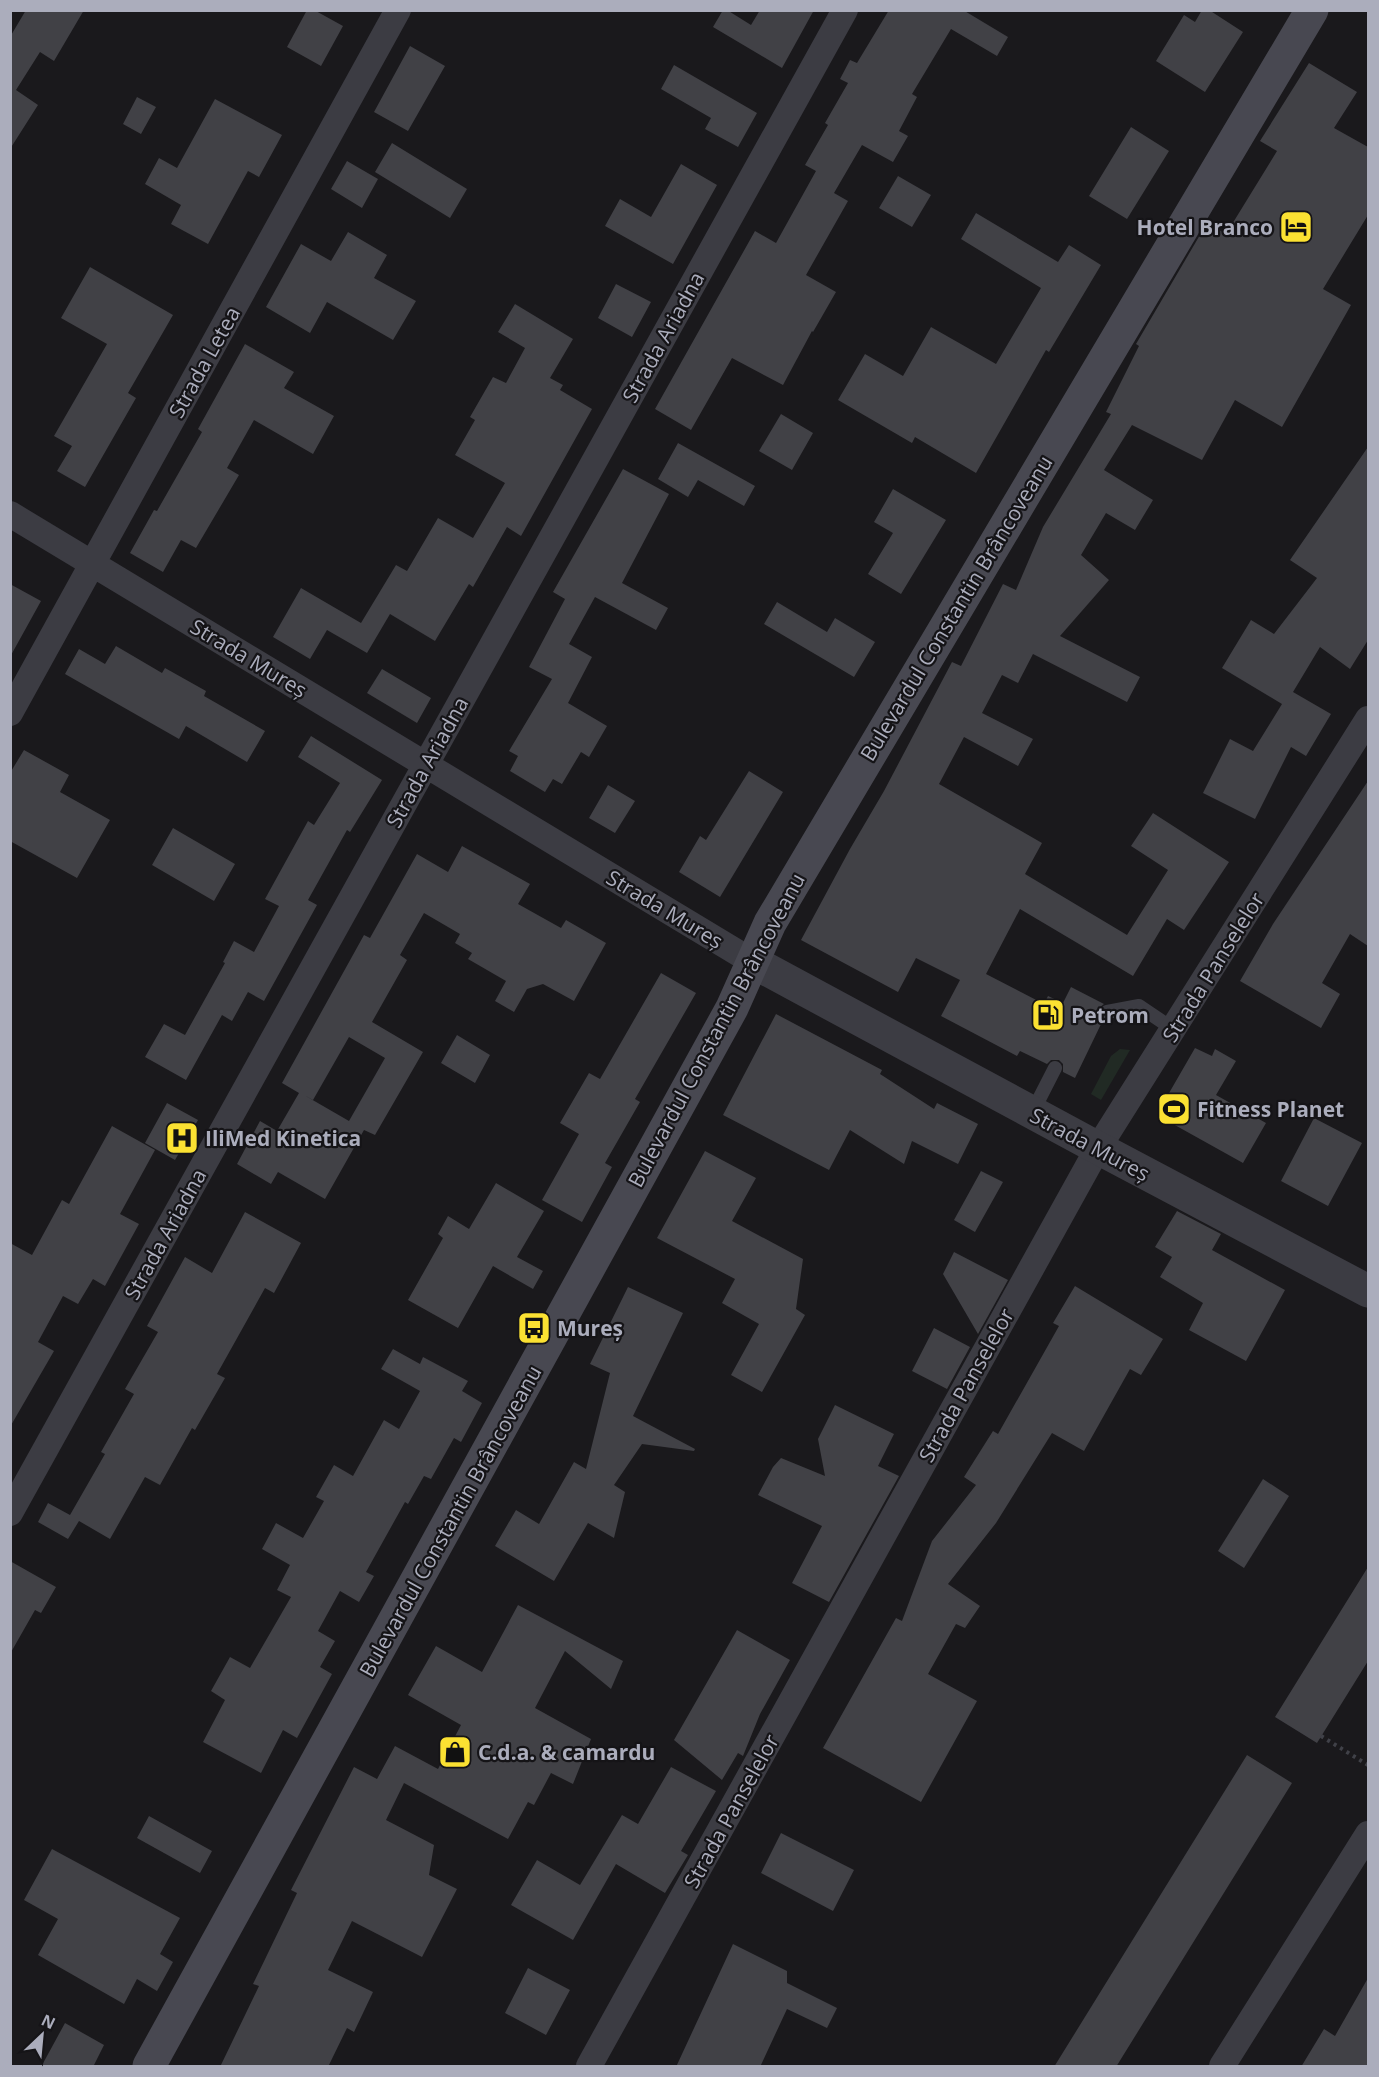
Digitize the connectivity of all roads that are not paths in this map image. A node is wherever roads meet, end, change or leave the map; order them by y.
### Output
1 (398, 10) edge
2 (845, 10) edge
3 (1312, 10) edge
4 (10, 514) edge
5 (94, 563) junction
6 (10, 713) edge
7 (1368, 719) edge
8 (426, 765) junction
9 (753, 962) junction
10 (1107, 1012) dead end
11 (1173, 1029) junction
12 (1055, 1068) dead end
13 (1032, 1113) junction
14 (1098, 1148) junction
15 (1368, 1292) edge
16 (10, 1513) edge
17 (1368, 1834) edge
18 (149, 2067) edge
19 (589, 2067) edge
20 (1222, 2067) edge

1 - 5 street, Strada Letea
2 - 8 street, Strada Ariadna
3 - 9 main road, Bulevardul Constantin Brâncoveanu
4 - 5 street, Strada Mureș
5 - 6 street, Strada Letea
5 - 8 street, Strada Mureș
7 - 11 street, Strada Panselelor
8 - 9 street, Strada Mureș
8 - 16 street, Strada Ariadna
9 - 13 street, Strada Mureș
9 - 18 main road, Bulevardul Constantin Brâncoveanu
10 - 11 lane
11 - 14 street, Strada Panselelor
12 - 13 lane
13 - 14 street, Strada Mureș
14 - 15 street, Strada Mureș
14 - 19 street, Strada Panselelor
17 - 20 street

